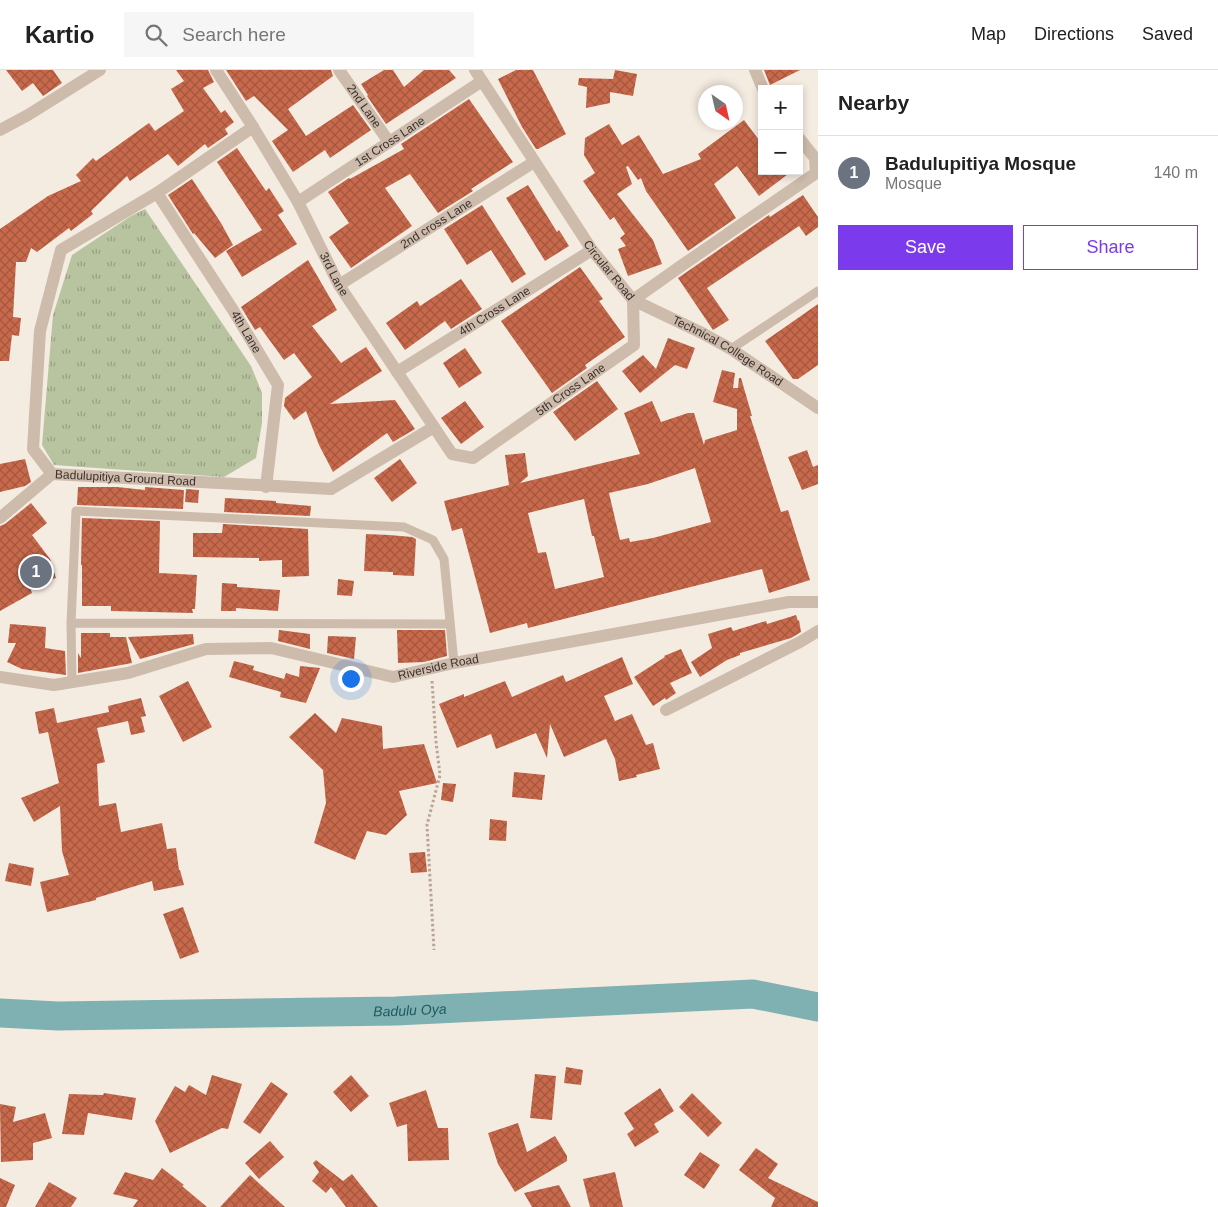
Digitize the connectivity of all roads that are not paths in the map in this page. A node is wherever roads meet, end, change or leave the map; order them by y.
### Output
1 (100, 70) edge
2 (216, 70) edge
3 (339, 70) edge
4 (475, 70) edge
5 (755, 70) edge
6 (482, 81) junction
7 (761, 85) edge
8 (253, 127) junction
9 (0, 130) edge
10 (389, 142) junction
11 (803, 143) edge
12 (534, 162) junction
13 (817, 174) edge
14 (157, 194) junction
15 (298, 202) junction
16 (592, 250) junction
17 (339, 285) junction
18 (818, 291) edge
19 (634, 300) junction
20 (731, 349) junction
21 (397, 372) junction
22 (818, 408) edge
23 (434, 427) junction
24 (473, 458) joint
25 (52, 474) junction
26 (266, 486) junction
27 (0, 518) edge
28 (818, 602) edge
29 (71, 623) junction
30 (450, 624) junction
31 (818, 631) edge
32 (454, 663) junction
33 (0, 677) edge
34 (72, 682) junction
35 (666, 710) dead end

1 - 9 street
2 - 8 street, 3rd Lane
3 - 10 street, 2nd Lane
4 - 6 street, Circular Road
5 - 7 street
6 - 10 street, 1st Cross Lane
6 - 12 street, Circular Road
8 - 14 street, Badulupitiya Ground Road
8 - 15 street, 3rd Lane
10 - 15 street, 1st Cross Lane
11 - 13 street, Circular Road
12 - 16 street, Circular Road
12 - 17 street, 2nd cross Lane
13 - 19 street, Circular Road
14 - 25 street, Badulupitiya Ground Road
14 - 26 street, 4th Lane
15 - 17 street, 3rd Lane
16 - 19 street, Circular Road
16 - 21 street, 4th Cross Lane
17 - 21 street, 3rd Lane
18 - 20 lane
19 - 20 street, Technical College Road
19 - 24 street, 5th Cross Lane
20 - 22 street, Technical College Road
21 - 23 street, 3rd Lane
23 - 24 street, 3rd Lane
23 - 26 street, Badulupitiya Ground Road
25 - 26 street, Badulupitiya Ground Road
25 - 27 street
28 - 32 street, Riverside Road
29 - 30 lane
29 - 30 lane
29 - 34 lane
30 - 32 lane
31 - 35 street
32 - 34 street, Riverside Road
33 - 34 street, Riverside Road

